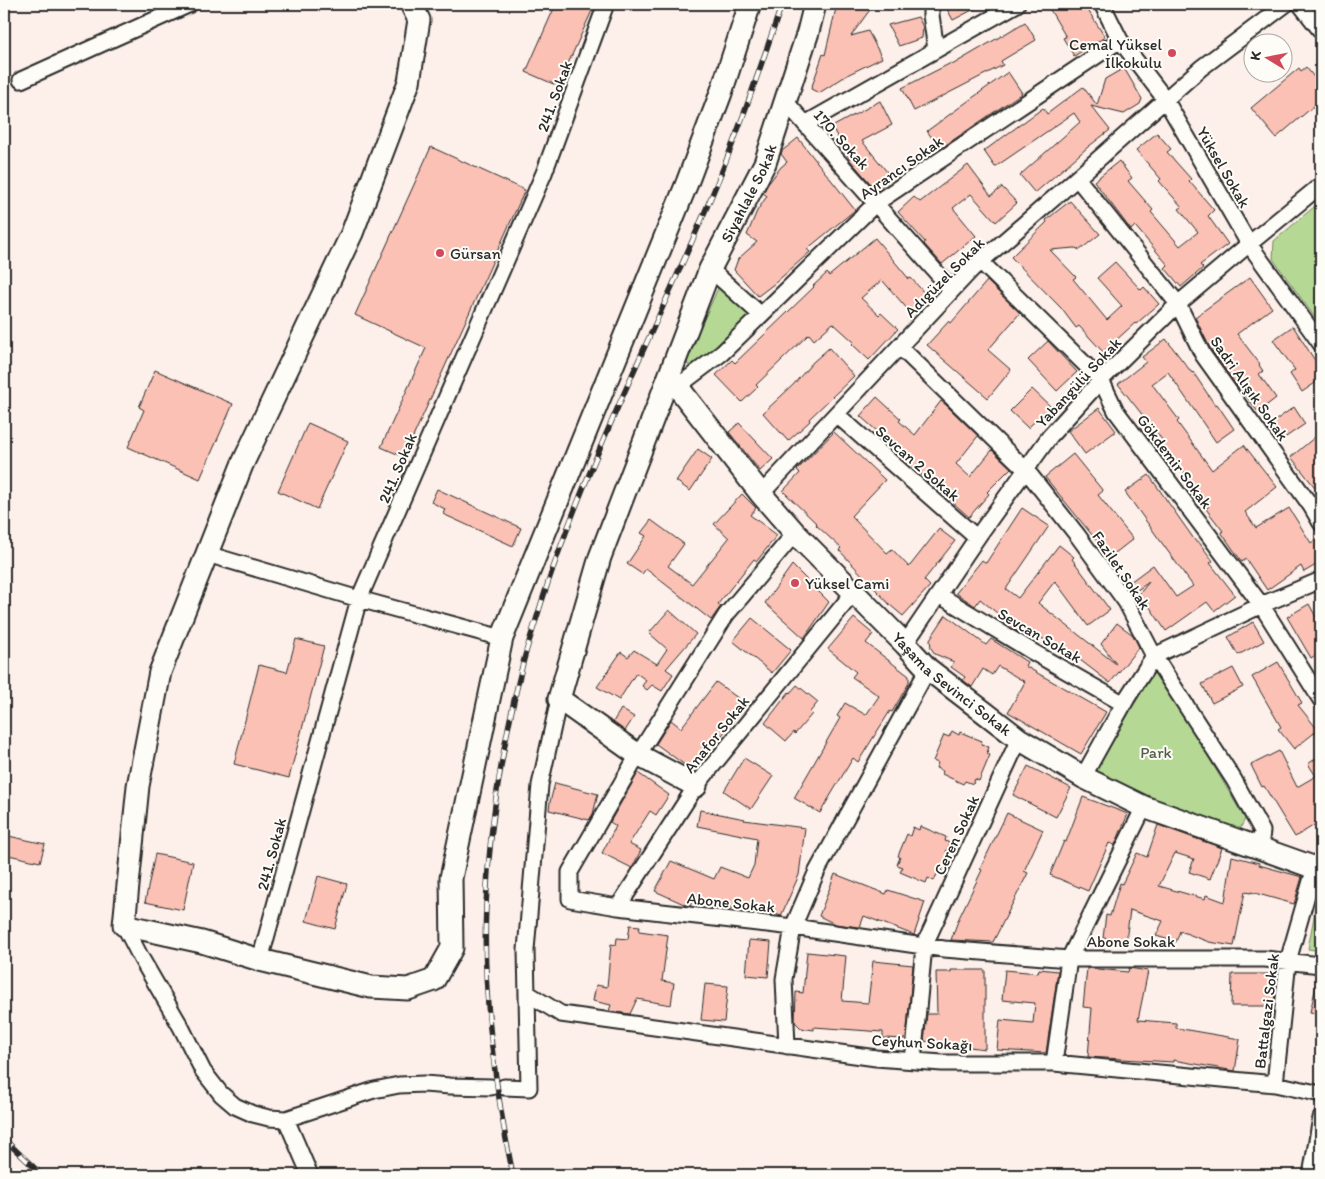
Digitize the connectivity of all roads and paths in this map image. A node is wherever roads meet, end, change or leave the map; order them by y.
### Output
1 (190, 4) edge
2 (411, 4) edge
3 (606, 4) edge
4 (750, 4) edge
5 (815, 4) edge
6 (931, 4) edge
7 (1017, 4) edge
8 (1102, 4) edge
9 (1286, 4) edge
10 (1300, 4) edge
11 (1321, 31) edge
12 (1120, 40) junction
13 (936, 50) junction
14 (21, 80) dead end
15 (1165, 99) junction
16 (785, 101) junction
17 (805, 124) junction
18 (1077, 178) junction
19 (1321, 185) edge
20 (876, 203) junction
21 (1249, 244) junction
22 (980, 261) junction
23 (710, 270) junction
24 (952, 290) junction
25 (1178, 304) junction
26 (761, 315) junction
27 (1321, 344) edge
28 (900, 347) junction
29 (1101, 380) junction
30 (674, 382) junction
31 (836, 414) junction
32 (1026, 470) junction
33 (761, 494) junction
34 (1316, 503) edge
35 (1321, 523) edge
36 (795, 533) junction
37 (977, 538) junction
38 (207, 554) junction
39 (1321, 580) edge
40 (854, 592) junction
41 (938, 595) junction
42 (359, 599) junction
43 (1262, 606) junction
44 (502, 638) junction
45 (906, 644) junction
46 (1154, 656) junction
47 (928, 668) junction
48 (559, 699) junction
49 (1321, 700) edge
50 (1124, 704) junction
51 (1019, 739) junction
52 (638, 755) junction
53 (1083, 777) junction
54 (696, 786) junction
55 (1144, 807) junction
56 (1260, 848) junction
57 (1319, 865) edge
58 (618, 907) junction
59 (124, 925) junction
60 (793, 927) junction
61 (924, 946) junction
62 (1069, 958) junction
63 (260, 960) junction
64 (1288, 961) junction
65 (1321, 965) edge
66 (527, 994) junction
67 (787, 1046) junction
68 (913, 1061) junction
69 (1054, 1063) junction
70 (1275, 1084) junction
71 (1321, 1094) edge
72 (1321, 1118) edge
73 (286, 1119) junction
74 (310, 1175) edge
75 (1311, 1175) edge

1 - 14 street
2 - 38 street
3 - 42 street, 241. Sokak
4 - 44 street
5 - 16 street, Siyahlale Sokak
6 - 13 street
7 - 13 street
8 - 12 street, Yüksel Sokak
9 - 15 street, Adıgüzel Sokak
10 - 11 street
12 - 15 street, Yüksel Sokak
12 - 20 street, Ayrancı Sokak
13 - 17 street
15 - 18 street, Adıgüzel Sokak
15 - 21 street, Yüksel Sokak
16 - 17 street, 170. Sokak
16 - 23 street, Siyahlale Sokak
17 - 20 street, 170. Sokak
18 - 22 street, Adıgüzel Sokak
18 - 25 street, Sadri Alışık Sokak
19 - 21 street, Yabangülü Sokak
20 - 24 street, 170. Sokak
20 - 26 street, Ayrancı Sokak
21 - 25 street, Yabangülü Sokak
21 - 27 street, Yüksel Sokak
22 - 24 street, Adıgüzel Sokak
22 - 29 street, Gökdemir Sokak
23 - 26 street
23 - 30 street, Siyahlale Sokak
24 - 28 street, Adıgüzel Sokak
25 - 29 street, Yabangülü Sokak
25 - 34 street, Sadri Alışık Sokak
26 - 30 street, Ayrancı Sokak
28 - 31 street, Adıgüzel Sokak
28 - 32 street, Fazilet Sokak
29 - 32 street, Yabangülü Sokak
29 - 43 street, Gökdemir Sokak
30 - 33 street, Yaşama Sevinci Sokak
30 - 48 street, Siyahlale Sokak
31 - 33 street, Adıgüzel Sokak
31 - 37 street, Sevcan 2 Sokak
32 - 37 street, Yabangülü Sokak
32 - 46 street, Fazilet Sokak
33 - 36 street, Yaşama Sevinci Sokak
34 - 35 street, Sadri Alışık Sokak
36 - 40 street, Yaşama Sevinci Sokak
36 - 52 street, Abone Sokak
37 - 41 street, Yabangülü Sokak
38 - 42 street
38 - 59 street
39 - 43 street
40 - 45 street, Yaşama Sevinci Sokak
40 - 54 street, Anafor Sokak
41 - 45 street, Yabangülü Sokak
41 - 50 street, Sevcan Sokak
42 - 44 street
42 - 63 street, 241. Sokak
43 - 46 street
43 - 49 street, Gökdemir Sokak
44 - 63 street
45 - 47 street, Yaşama Sevinci Sokak
46 - 50 street
46 - 56 street, Fazilet Sokak
47 - 51 street, Yaşama Sevinci Sokak
47 - 60 street
48 - 52 street
48 - 66 street
50 - 53 street
51 - 53 street, Yaşama Sevinci Sokak
51 - 61 street, Ceren Sokak
52 - 54 street
52 - 58 street, Abone Sokak
53 - 55 street, Yaşama Sevinci Sokak
54 - 58 street, Anafor Sokak
55 - 56 street, Yaşama Sevinci Sokak
55 - 62 street
56 - 57 street, Yaşama Sevinci Sokak
57 - 64 street, Battalgazi Sokak
58 - 60 street, Abone Sokak
59 - 63 street
59 - 73 street
60 - 61 street, Abone Sokak
60 - 67 street
61 - 62 street, Abone Sokak
61 - 68 street, Ceren Sokak
62 - 64 street, Abone Sokak
62 - 69 street
64 - 65 street, Abone Sokak
64 - 70 street, Battalgazi Sokak
66 - 67 street, Ceyhun Sokağı
66 - 73 street
67 - 68 street, Ceyhun Sokağı
68 - 69 street, Ceyhun Sokağı
69 - 70 street, Ceyhun Sokağı
70 - 71 street, Ceyhun Sokağı
72 - 75 street
73 - 74 street

